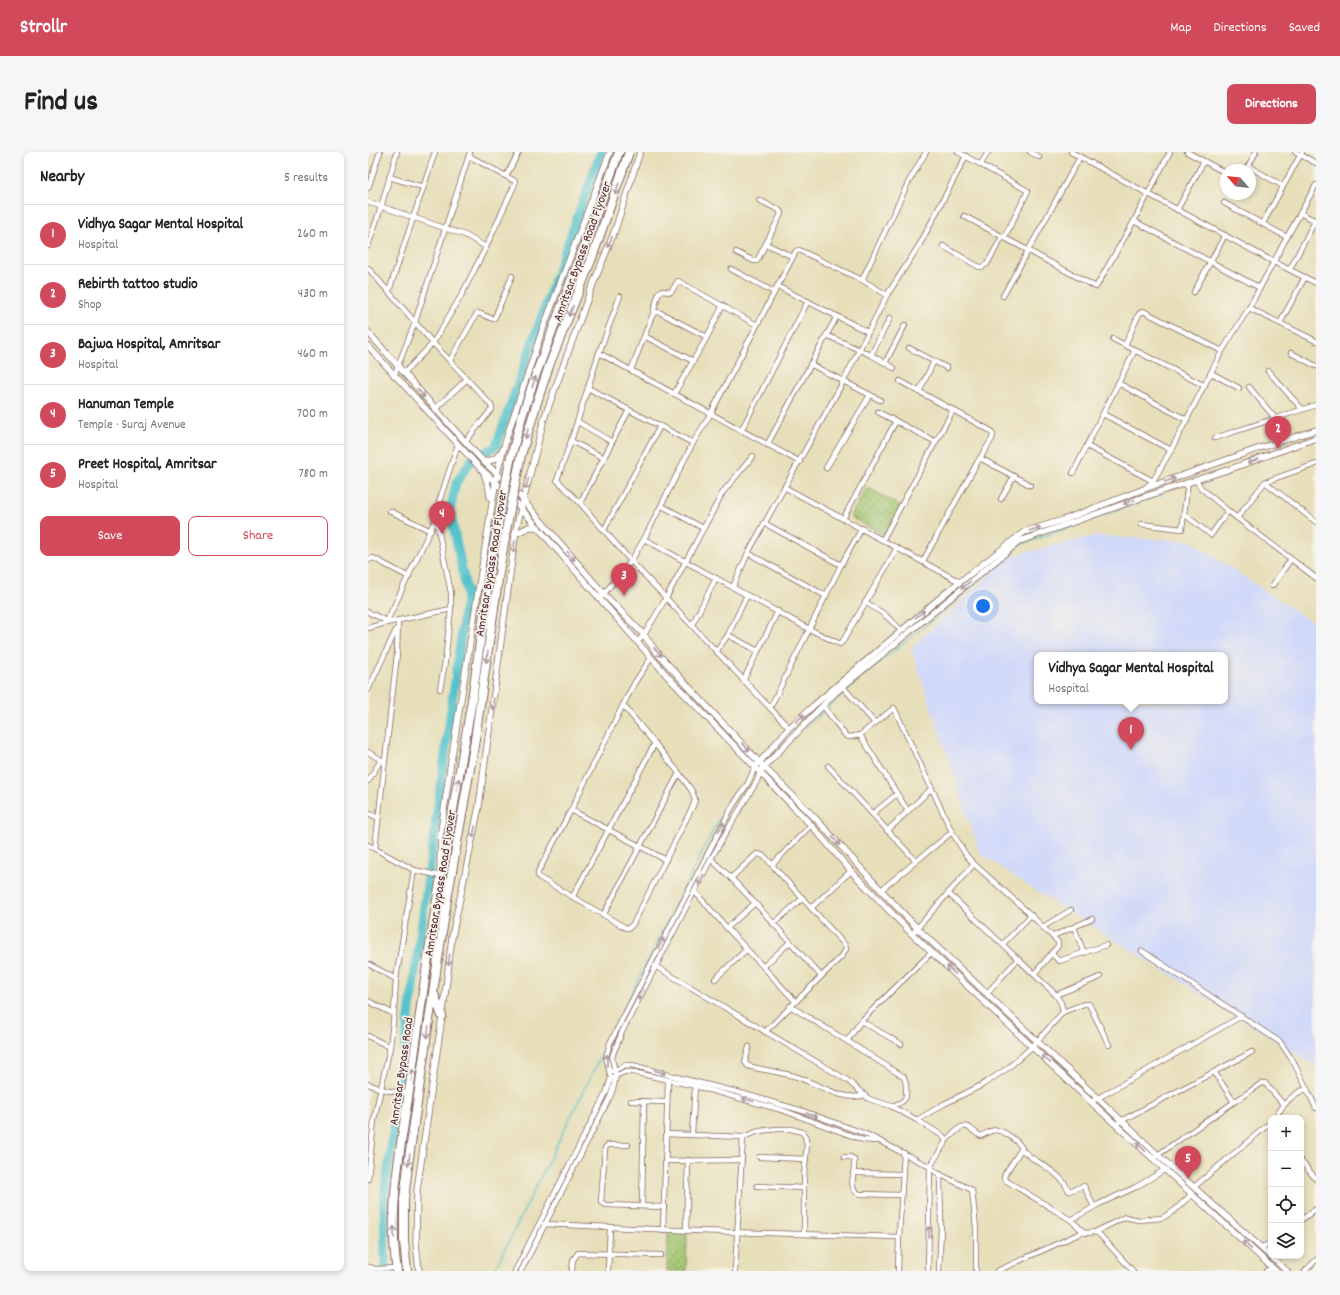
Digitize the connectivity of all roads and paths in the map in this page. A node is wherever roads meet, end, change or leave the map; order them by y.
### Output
1 (380, 152) edge
2 (397, 152) edge
3 (435, 152) edge
4 (519, 152) edge
5 (610, 152) edge
6 (619, 152) edge
7 (629, 152) edge
8 (640, 152) edge
9 (926, 152) edge
10 (958, 152) edge
11 (988, 152) edge
12 (1030, 152) edge
13 (1070, 152) edge
14 (1170, 152) edge
15 (1187, 152) edge
16 (1256, 152) edge
17 (1295, 152) edge
18 (1301, 153) edge
19 (469, 154) edge
20 (966, 156) junction
21 (1039, 157) dead end
22 (1080, 158) junction
23 (1204, 161) junction
24 (1316, 163) edge
25 (981, 164) junction
26 (1249, 164) edge
27 (1220, 169) edge
28 (1256, 172) edge
29 (506, 176) junction
30 (390, 177) junction
31 (1316, 185) edge
32 (1283, 186) junction
33 (423, 187) junction
34 (368, 188) edge
35 (1148, 194) junction
36 (759, 200) dead end
37 (368, 202) edge
38 (1224, 203) dead end
39 (381, 207) junction
40 (1177, 210) junction
41 (1300, 213) junction
42 (964, 216) dead end
43 (414, 218) junction
44 (1134, 221) junction
45 (1316, 221) edge
46 (1263, 223) junction
47 (445, 228) junction
48 (1225, 235) junction
49 (1003, 237) junction
50 (1287, 237) junction
51 (766, 244) junction
52 (368, 246) edge
53 (942, 246) dead end
54 (486, 247) junction
55 (1028, 250) junction
56 (736, 252) dead end
57 (793, 257) junction
58 (1274, 262) junction
59 (1211, 263) junction
60 (368, 268) edge
61 (731, 268) dead end
62 (1290, 269) junction
63 (512, 276) dead end
64 (1305, 277) junction
65 (862, 280) junction
66 (1316, 283) edge
67 (777, 286) junction
68 (1260, 288) junction
69 (389, 291) junction
70 (774, 292) junction
71 (1194, 292) dead end
72 (887, 295) junction
73 (620, 296) dead end
74 (1003, 296) dead end
75 (808, 301) junction
76 (723, 305) junction
77 (1249, 308) junction
78 (653, 314) junction
79 (837, 316) junction
80 (890, 318) dead end
81 (415, 322) junction
82 (1280, 323) junction
83 (757, 324) junction
84 (905, 324) dead end
85 (368, 332) edge
86 (868, 332) junction
87 (826, 335) junction
88 (644, 336) junction
89 (707, 337) junction
90 (1113, 339) dead end
91 (1316, 341) edge
92 (433, 343) junction
93 (1124, 345) junction
94 (368, 346) edge
95 (909, 348) dead end
96 (859, 350) junction
97 (1135, 350) junction
98 (1222, 350) junction
99 (599, 353) junction
100 (1291, 353) dead end
101 (871, 355) junction
102 (450, 360) junction
103 (693, 361) junction
104 (934, 361) junction
105 (885, 363) junction
106 (810, 364) junction
107 (398, 366) junction
108 (1316, 366) edge
109 (894, 368) dead end
110 (947, 368) dead end
111 (631, 370) junction
112 (1268, 371) dead end
113 (404, 373) junction
114 (1211, 373) junction
115 (394, 376) junction
116 (467, 379) junction
117 (900, 381) dead end
118 (843, 382) junction
119 (1118, 383) junction
120 (1205, 386) junction
121 (588, 388) junction
122 (1239, 388) dead end
123 (1249, 388) dead end
124 (919, 392) junction
125 (674, 394) junction
126 (870, 395) junction
127 (880, 400) dead end
128 (1316, 405) edge
129 (435, 408) junction
130 (629, 410) junction
131 (953, 410) junction
132 (1302, 410) junction
133 (878, 412) dead end
134 (710, 413) junction
135 (1103, 414) junction
136 (1275, 418) junction
137 (1187, 420) junction
138 (896, 421) junction
139 (578, 422) junction
140 (660, 426) junction
141 (1316, 430) edge
142 (741, 431) junction
143 (1216, 438) dead end
144 (1316, 438) edge
145 (571, 441) junction
146 (612, 442) junction
147 (936, 442) junction
148 (693, 443) junction
149 (458, 444) junction
150 (467, 444) junction
151 (767, 445) junction
152 (1087, 446) junction
153 (1171, 450) junction
154 (503, 451) junction
155 (753, 456) dead end
156 (604, 458) junction
157 (980, 458) junction
158 (483, 461) junction
159 (800, 462) junction
160 (1316, 464) edge
161 (826, 468) dead end
162 (483, 472) junction
163 (496, 473) junction
164 (1073, 473) dead end
165 (1014, 476) junction
166 (1196, 480) junction
167 (1153, 481) junction
168 (495, 482) junction
169 (1188, 482) junction
170 (1265, 482) junction
171 (1030, 485) dead end
172 (784, 487) junction
173 (1144, 489) junction
174 (1001, 498) dead end
175 (523, 501) junction
176 (580, 503) junction
177 (491, 505) junction
178 (662, 506) junction
179 (521, 509) junction
180 (390, 511) dead end
181 (1228, 511) junction
182 (1184, 514) junction
183 (436, 518) junction
184 (1237, 518) junction
185 (843, 519) junction
186 (1316, 522) edge
187 (764, 523) junction
188 (1141, 524) dead end
189 (538, 527) junction
190 (703, 528) junction
191 (862, 528) junction
192 (604, 530) junction
193 (431, 531) junction
194 (515, 534) junction
195 (644, 539) junction
196 (883, 539) junction
197 (897, 548) junction
198 (748, 553) junction
199 (1291, 559) junction
200 (368, 561) edge
201 (631, 561) junction
202 (685, 561) junction
203 (923, 561) junction
204 (841, 565) junction
205 (408, 577) junction
206 (716, 578) junction
207 (1316, 578) edge
208 (960, 582) junction
209 (733, 586) junction
210 (1272, 586) dead end
211 (604, 594) junction
212 (747, 595) junction
213 (826, 596) junction
214 (666, 598) junction
215 (600, 599) junction
216 (866, 602) junction
217 (451, 609) junction
218 (778, 611) junction
219 (368, 612) edge
220 (398, 621) junction
221 (387, 622) junction
222 (692, 625) junction
223 (368, 628) edge
224 (397, 628) junction
225 (809, 629) junction
226 (901, 630) junction
227 (644, 635) junction
228 (728, 635) junction
229 (637, 642) junction
230 (758, 651) junction
231 (716, 652) junction
232 (651, 658) junction
233 (743, 681) junction
234 (843, 687) junction
235 (440, 689) dead end
236 (368, 690) edge
237 (623, 705) junction
238 (823, 706) junction
239 (770, 708) junction
240 (875, 723) junction
241 (788, 728) junction
242 (860, 735) junction
243 (655, 743) junction
244 (368, 752) edge
245 (383, 760) junction
246 (759, 762) junction
247 (764, 766) junction
248 (828, 766) dead end
249 (755, 767) junction
250 (760, 772) junction
251 (679, 773) junction
252 (368, 781) edge
253 (932, 788) junction
254 (897, 794) junction
255 (571, 810) junction
256 (908, 811) junction
257 (368, 813) edge
258 (872, 814) junction
259 (378, 818) junction
260 (811, 825) junction
261 (609, 830) junction
262 (887, 831) junction
263 (952, 832) junction
264 (368, 845) edge
265 (640, 846) junction
266 (375, 849) junction
267 (712, 859) junction
268 (666, 860) junction
269 (916, 861) junction
270 (974, 864) junction
271 (772, 865) junction
272 (414, 870) junction
273 (851, 871) junction
274 (441, 876) junction
275 (731, 878) junction
276 (881, 890) junction
277 (696, 892) junction
278 (948, 893) junction
279 (573, 896) junction
280 (803, 898) junction
281 (755, 903) junction
282 (811, 908) junction
283 (1071, 910) dead end
284 (604, 914) junction
285 (1031, 915) junction
286 (1092, 919) dead end
287 (773, 924) junction
288 (1043, 927) junction
289 (1074, 927) junction
290 (727, 928) junction
291 (917, 928) junction
292 (912, 934) junction
293 (1053, 936) junction
294 (790, 942) junction
295 (1003, 944) junction
296 (1106, 946) dead end
297 (746, 950) junction
298 (1142, 951) dead end
299 (932, 952) junction
300 (1084, 953) junction
301 (1052, 954) junction
302 (1018, 959) junction
303 (368, 964) edge
304 (655, 966) junction
305 (763, 967) junction
306 (1034, 974) junction
307 (821, 976) junction
308 (1100, 977) dead end
309 (396, 979) junction
310 (714, 980) dead end
311 (433, 993) junction
312 (987, 993) junction
313 (1056, 995) junction
314 (368, 1001) edge
315 (795, 1001) junction
316 (790, 1006) junction
317 (1063, 1012) junction
318 (394, 1014) junction
319 (442, 1016) junction
320 (1242, 1016) junction
321 (861, 1021) junction
322 (764, 1032) junction
323 (368, 1036) edge
324 (847, 1041) junction
325 (1037, 1041) junction
326 (901, 1044) dead end
327 (1109, 1045) dead end
328 (1032, 1046) junction
329 (390, 1047) junction
330 (749, 1047) dead end
331 (1252, 1052) dead end
332 (1215, 1073) junction
333 (613, 1074) junction
334 (668, 1081) junction
335 (368, 1084) edge
336 (694, 1086) junction
337 (1307, 1089) junction
338 (381, 1090) junction
339 (409, 1093) junction
340 (864, 1095) junction
341 (1098, 1098) junction
342 (631, 1101) dead end
343 (644, 1101) junction
344 (667, 1102) junction
345 (1091, 1102) junction
346 (1234, 1102) junction
347 (1284, 1105) junction
348 (891, 1106) junction
349 (1316, 1108) edge
350 (1276, 1115) edge
351 (918, 1120) junction
352 (1122, 1121) junction
353 (1116, 1124) junction
354 (1268, 1125) edge
355 (666, 1134) junction
356 (692, 1134) junction
357 (743, 1137) junction
358 (946, 1140) junction
359 (878, 1141) junction
360 (628, 1145) dead end
361 (1021, 1149) junction
362 (904, 1153) junction
363 (1158, 1155) junction
364 (759, 1157) dead end
365 (844, 1157) dead end
366 (1153, 1158) junction
367 (369, 1159) edge
368 (806, 1159) junction
369 (688, 1160) junction
370 (742, 1160) junction
371 (665, 1161) junction
372 (1304, 1165) edge
373 (930, 1167) junction
374 (1166, 1169) junction
375 (854, 1172) junction
376 (902, 1174) junction
377 (940, 1174) junction
378 (368, 1179) edge
379 (1316, 1179) edge
380 (757, 1186) dead end
381 (1194, 1187) junction
382 (804, 1188) junction
383 (1192, 1194) junction
384 (901, 1195) junction
385 (642, 1206) junction
386 (664, 1207) junction
387 (1094, 1207) junction
388 (1316, 1209) edge
389 (1304, 1218) edge
390 (1071, 1220) junction
391 (542, 1224) junction
392 (610, 1227) junction
393 (663, 1230) junction
394 (686, 1231) junction
395 (737, 1232) junction
396 (1083, 1232) junction
397 (1095, 1232) junction
398 (804, 1234) junction
399 (899, 1237) junction
400 (1268, 1244) edge
401 (1261, 1248) junction
402 (609, 1253) junction
403 (661, 1255) dead end
404 (1316, 1260) edge
405 (368, 1268) edge
406 (394, 1269) edge
407 (1274, 1270) edge
408 (1309, 1270) edge
409 (407, 1271) edge
410 (419, 1271) edge
411 (515, 1271) edge
412 (520, 1271) edge
413 (572, 1271) edge
414 (608, 1271) edge
415 (735, 1271) edge
416 (898, 1271) edge
417 (928, 1271) edge
418 (939, 1271) edge
419 (976, 1271) edge
420 (997, 1271) edge
421 (1133, 1271) edge
422 (1266, 1271) edge
423 (1287, 1271) edge

1 - 34 street
2 - 30 street
3 - 33 street
4 - 29 street
5 - 154 street
274 -> 6 highway, Amritsar Bypass Road Flyover, bridge
7 -> 311 highway, Amritsar Bypass Road Flyover, bridge
8 -> 175 street
9 - 65 street
10 - 20 street
11 - 25 street
12 - 21 street
13 - 22 street
14 - 35 street
15 - 23 street
16 - 26 street
17 - 18 street
18 - 24 street
18 - 32 street
19 - 29 street
19 - 47 street
20 - 25 street
20 - 72 street
22 - 35 street
22 - 55 street
23 - 27 street
23 - 40 street
25 - 49 street
28 - 32 street
29 - 54 street
30 - 33 street
30 - 39 street
31 - 41 street
32 - 46 street
33 - 43 street
35 - 40 street
35 - 44 street
36 - 51 street
37 - 39 street
38 - 46 street
39 - 43 street
39 - 52 street
40 - 48 street
41 - 45 street
41 - 50 street
42 - 49 street
43 - 47 street
43 - 69 street
44 - 55 street
44 - 59 street
45 - 62 street
46 - 50 street
47 - 54 street
47 - 81 street
48 - 58 street
48 - 59 street
49 - 53 street
49 - 55 street
50 - 58 street
51 - 56 street
51 - 57 street
54 - 92 street
55 - 74 street
57 - 65 street
57 - 67 street
58 - 62 street
58 - 68 street
59 - 68 street
59 - 71 street
60 - 69 street
61 - 70 street
62 - 64 street
63 - 102 street
64 - 66 street
64 - 82 street
65 - 72 street
67 - 70 street
67 - 75 street
68 - 77 street
69 - 81 street
70 - 83 street
72 - 86 street
73 - 99 street
75 - 79 street
75 - 142 street
76 - 78 street
76 - 83 street
76 - 89 street
77 - 82 street
77 - 98 street
78 - 88 street
78 - 89 street
79 - 86 street
79 - 87 street
80 - 101 street
81 - 92 street
81 - 107 street
82 - 91 street
83 - 134 street
84 - 105 street
85 - 107 street
86 - 96 street
87 - 96 street
87 - 106 street
88 - 103 street
88 - 111 street
89 - 103 street
90 - 93 street
92 - 102 street
92 - 113 street
93 - 97 street
93 - 98 street
94 - 115 street
95 - 104 street
96 - 101 street
96 - 118 street
97 - 119 street
97 - 120 street
98 - 114 street
99 - 111 street
99 - 121 street
100 - 108 street
101 - 105 street
102 - 116 street
103 - 125 street
104 - 110 street
104 - 124 street
105 - 109 street
106 - 118 street
106 - 151 street
107 - 113 street
107 - 115 street
111 - 125 street
112 - 132 street
113 -> 129 street
114 - 120 street
114 - 122 street
115 - 149 street
116 - 129 street
116 - 150 street
117 - 124 street
118 - 126 street
118 - 159 street
119 - 135 street
119 - 137 street
120 - 137 street
121 - 130 street
121 - 139 street
123 - 136 street
124 - 131 street
125 - 134 street
126 - 127 street
126 - 161 street
128 - 132 street
129 - 150 street
130 - 140 street
130 - 146 street
131 - 147 street
131 - 157 street
132 - 136 street
133 - 138 street
134 - 142 street
134 - 148 street
135 - 152 street
135 - 153 street
136 - 143 street
137 - 153 street
138 - 147 street
138 - 185 street
139 - 145 street
139 - 146 street
140 - 148 street
140 - 192 street
173 -> 141 street
142 - 151 street
144 -> 166 street
145 - 156 street
145 - 176 street
146 - 156 street
147 - 196 street
148 - 178 street
149 - 162 street
149 - 183 street
150 - 158 street
151 - 159 street
152 - 164 street
152 - 167 street
153 - 167 street
154 - 158 street
154 - 163 street
155 - 190 street
156 - 176 street
157 - 165 street
157 - 203 street
158 - 163 street
159 - 172 street
160 - 170 street
162 - 168 street
162 - 177 street
163 - 168 street
163 - 175 street
165 - 171 street
165 - 174 street
166 - 169 street
166 - 181 street
167 - 173 street
168 - 177 street
168 - 179 street
169 - 182 street
169 -> 234 street
170 - 184 street
170 - 186 street
172 - 185 street
172 - 187 street
208 -> 173 street
175 - 179 street
175 -> 211 street
176 - 192 street
177 - 274 street
178 - 190 street
178 - 195 street
179 - 189 street
179 - 194 street
180 - 193 street
181 - 182 street
181 - 184 street
182 - 188 street
183 - 193 street
183 - 217 street
184 - 199 street
185 - 191 street
187 - 198 street
187 - 204 street
189 - 194 street
189 - 215 street
190 - 202 street
191 - 196 street
191 - 204 street
192 - 201 street
193 - 205 street
194 -> 319 street
195 - 201 street
195 - 202 street
196 - 197 street
197 - 203 street
197 - 216 street
198 - 209 street
198 - 213 street
199 - 207 street
199 - 210 street
200 - 205 street
201 - 211 street
201 - 214 street
202 - 206 street
202 - 214 street
203 - 208 street
204 - 213 street
205 - 221 street
206 - 209 street
206 - 222 street
226 -> 208 street
209 - 212 street
211 - 215 street
211 - 227 street
212 - 218 street
212 - 228 street
213 - 225 street
214 - 222 street
214 - 227 street
215 - 229 street
216 - 225 street
216 - 226 street
217 - 220 street
217 - 235 street
218 - 225 street
218 - 230 street
219 - 221 street
220 - 221 street
220 - 224 street
221 - 223 street
222 - 231 street
224 - 236 street
224 - 245 street
225 - 239 street
241 -> 226 street
227 - 229 street
227 -> 246 street
228 - 230 street
228 - 231 street
229 - 232 street
230 - 233 street
231 - 233 street
232 - 237 street
232 - 249 street
233 - 239 street
234 - 238 street
234 - 240 street
237 - 243 street
237 - 255 street
238 - 242 street
238 - 247 street
239 - 241 street
240 - 242 street
240 - 253 street
241 - 246 street
242 - 254 street
243 - 251 street
243 - 261 street
244 - 245 street
245 - 252 street
245 - 259 street
246 - 247 street
246 - 249 street
247 - 250 street
247 -> 276 street
248 - 258 street
249 - 250 street
333 -> 249 street
250 - 260 street
250 - 267 street
251 - 265 street
251 - 268 street
253 - 256 street
253 - 263 street
254 - 256 street
254 - 258 street
255 - 261 street
255 - 279 street
256 - 262 street
257 - 259 street
258 - 262 street
259 - 266 street
260 - 271 street
260 - 273 street
261 - 265 street
261 - 279 street
262 - 269 street
263 - 269 street
263 - 270 street
264 - 266 street
265 - 268 street
265 - 284 street
266 - 272 street
267 - 275 street
267 -> 277 street
268 - 284 street
269 - 276 street
270 - 278 street
270 - 285 street
271 - 275 street
271 - 280 street
272 - 274 street
272 - 309 street
273 - 282 street
273 - 292 street
339 -> 274 highway, Amritsar Bypass Road
275 - 281 street
276 - 291 street
277 - 290 street
277 - 304 street
278 - 291 street
278 - 295 street
279 - 284 street
280 - 282 street
280 - 287 street
281 - 287 street
281 - 290 street
282 - 307 street
283 - 288 street
285 - 288 street
285 - 295 street
286 - 289 street
287 - 294 street
288 - 293 street
289 - 293 street
289 - 300 street
290 - 297 street
291 - 292 street
291 - 312 street
292 - 299 street
293 - 301 street
294 - 305 street
294 - 307 street
295 - 302 street
296 - 300 street
297 - 305 street
297 - 310 street
298 - 320 street
299 - 321 street
328 -> 299 street
300 - 301 street
301 - 306 street
302 - 306 street
302 - 312 street
303 - 309 street
304 - 322 street
304 -> 333 street
305 - 315 street
306 - 313 street
307 - 315 street
308 - 313 street
309 - 318 street
311 - 319 highway
311 -> 409 highway, Amritsar Bypass Road
312 - 325 street
313 - 317 street
314 - 318 street
315 - 316 street
316 - 322 street
316 - 324 street
317 - 325 street
317 - 327 street
318 - 329 street
319 - 410 street
320 - 337 street
320 - 341 street
321 - 324 street
321 - 326 street
322 - 340 street
323 - 329 street
324 - 348 street
325 - 328 street
325 - 341 street
345 -> 328 street
328 - 351 street
329 - 338 street
330 - 340 street
331 - 332 street
332 - 346 street
332 - 352 street
333 - 334 street
333 -> 359 street
333 - 391 street
334 - 336 street
334 - 344 street
335 - 338 street
336 - 356 street
359 -> 336 street
337 - 347 street
337 - 349 street
338 - 339 street
338 - 367 street
406 -> 339 highway, Amritsar Bypass Road
340 - 348 street
341 - 345 street
341 - 352 street
342 - 343 street
343 - 344 street
343 - 385 street
344 - 355 street
345 - 353 street
346 - 347 street
346 - 363 street
347 - 350 street
348 - 351 street
351 - 358 street
352 - 353 street
352 - 363 street
366 -> 353 street
354 - 381 street
355 - 356 street
355 - 371 street
356 - 357 street
357 - 368 street
357 - 370 street
358 - 361 street
358 - 373 street
359 - 362 street
360 - 385 street
361 - 387 street
361 - 390 street
362 - 373 street
362 - 376 street
363 - 366 street
363 - 381 street
364 - 368 street
365 - 375 street
366 - 374 street
367 - 378 street
368 - 382 street
369 - 370 street
369 - 371 street
369 - 394 street
370 - 395 street
371 - 386 street
372 - 379 street
373 - 377 street
417 -> 373 street
374 - 383 street
374 - 387 street
375 - 376 street
375 - 384 street
376 - 384 street
377 - 418 street
377 - 419 street
380 - 382 street
381 - 401 street
382 - 398 street
383 - 397 street
407 -> 383 street
384 - 399 street
385 - 386 street
386 - 393 street
387 - 390 street
388 - 389 street
390 - 396 street
391 - 392 street
391 - 411 street
391 - 412 street
392 - 393 street
392 - 402 street
393 - 394 street
394 - 395 street
395 - 398 street
395 - 415 street
396 - 397 street
396 - 420 street
397 - 421 street
398 - 399 street
399 - 416 street
400 - 401 street
401 - 423 street
402 - 403 street
402 - 413 street
402 - 414 street
404 - 408 street
405 - 406 street
407 - 422 street

